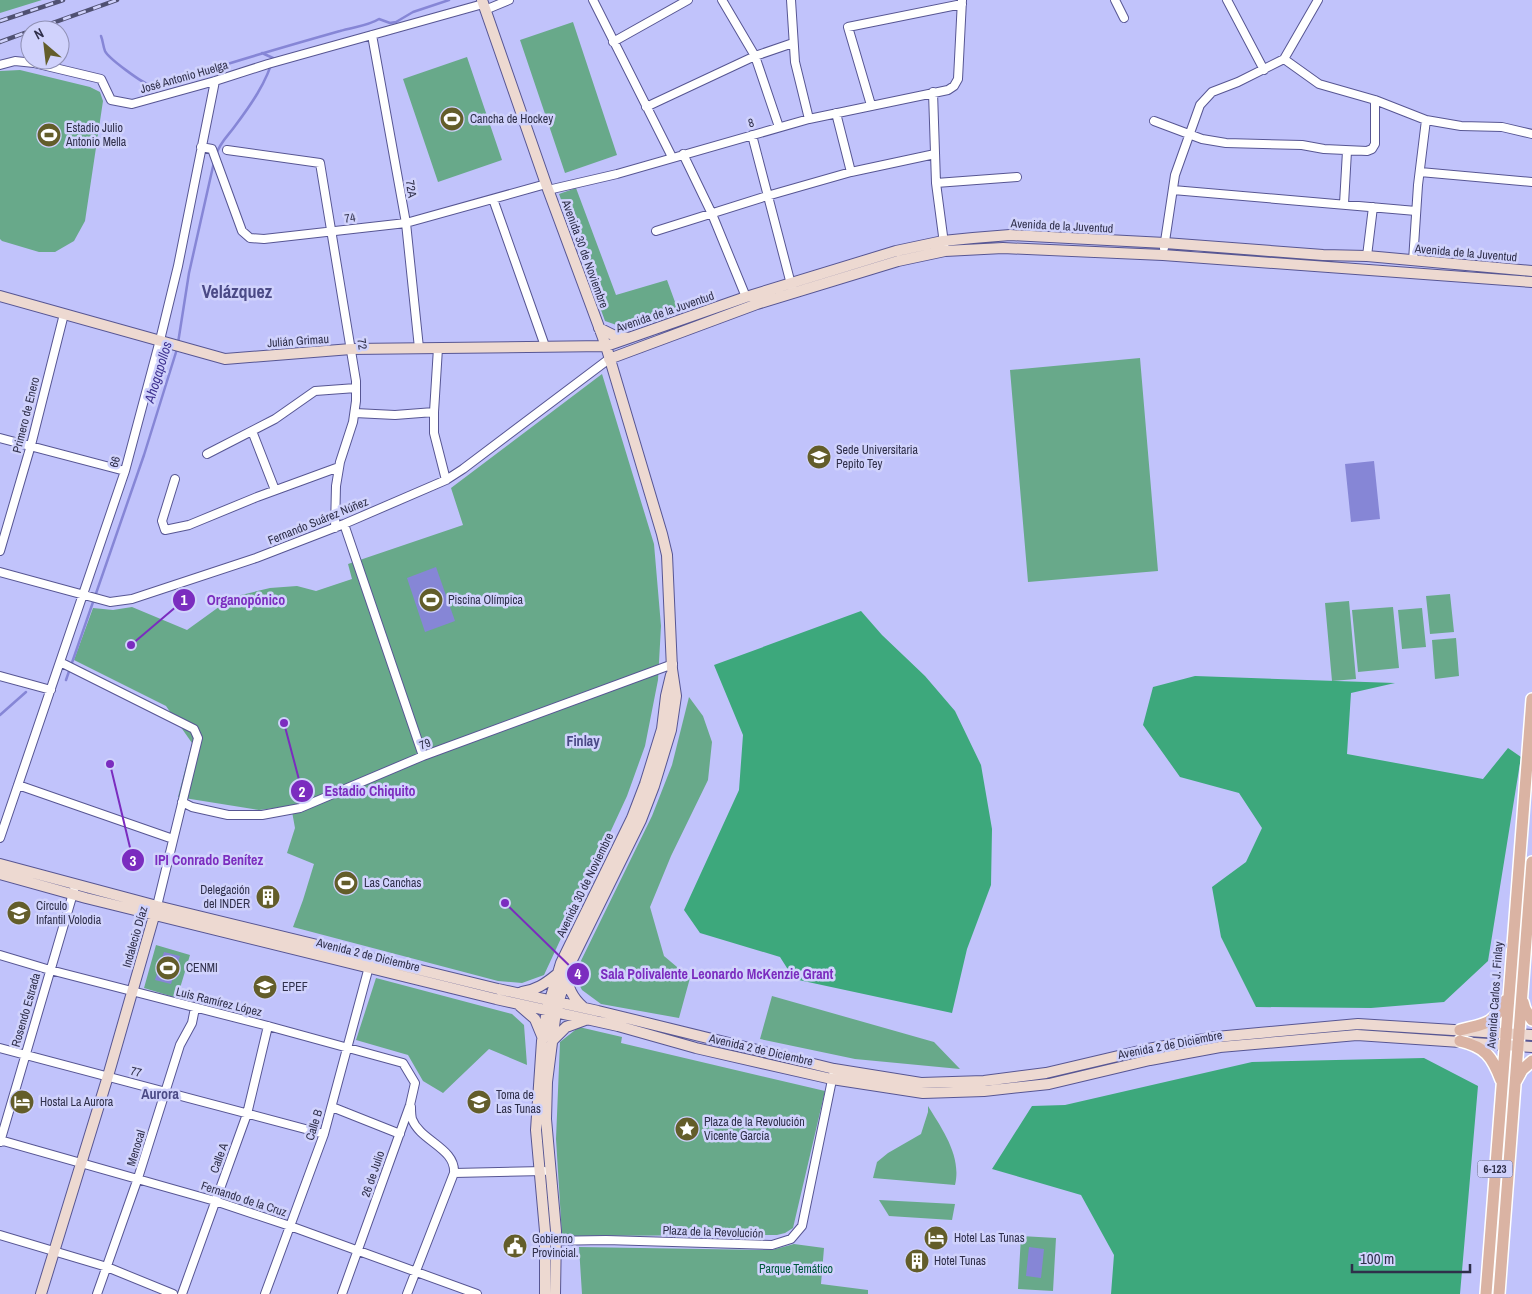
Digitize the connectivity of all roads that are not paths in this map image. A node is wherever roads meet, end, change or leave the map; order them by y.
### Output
1 (509, 0) edge
2 (593, 0) edge
3 (688, 0) edge
4 (722, 0) edge
5 (791, 0) edge
6 (1114, 0) edge
7 (1226, 0) edge
8 (1318, 0) edge
9 (962, 2) edge
10 (483, 5) edge
11 (1124, 18) dead end
12 (372, 35) junction
13 (613, 42) junction
14 (793, 43) junction
15 (755, 56) junction
16 (1284, 59) junction
17 (0, 65) edge
18 (1264, 70) junction
19 (215, 81) junction
20 (933, 92) junction
21 (1375, 100) junction
22 (871, 105) junction
23 (646, 107) junction
24 (836, 113) junction
25 (809, 119) junction
26 (1426, 120) junction
27 (1154, 122) dead end
28 (779, 127) junction
29 (1532, 134) edge
30 (752, 135) junction
31 (1189, 135) junction
32 (201, 147) junction
33 (227, 150) dead end
34 (1347, 151) junction
35 (683, 154) junction
36 (936, 154) junction
37 (672, 157) junction
38 (851, 172) junction
39 (1420, 172) junction
40 (1017, 176) dead end
41 (1532, 182) edge
42 (936, 183) junction
43 (547, 187) junction
44 (1173, 190) junction
45 (767, 196) junction
46 (493, 199) junction
47 (1344, 204) junction
48 (1373, 207) junction
49 (1416, 211) junction
50 (712, 214) junction
51 (406, 223) junction
52 (656, 231) dead end
53 (332, 232) junction
54 (1164, 243) junction
55 (944, 246) junction
56 (1162, 255) junction
57 (1346, 256) junction
58 (1367, 256) junction
59 (1413, 261) junction
60 (1345, 268) junction
61 (1532, 270) edge
62 (1532, 282) edge
63 (792, 288) junction
64 (0, 296) edge
65 (746, 297) junction
66 (64, 314) junction
67 (599, 328) junction
68 (629, 338) junction
69 (165, 342) junction
70 (545, 346) junction
71 (606, 346) junction
72 (419, 348) junction
73 (438, 348) junction
74 (351, 349) junction
75 (624, 354) junction
76 (609, 358) junction
77 (614, 375) junction
78 (356, 388) junction
79 (434, 412) junction
80 (354, 414) junction
81 (252, 431) junction
82 (0, 438) edge
83 (31, 446) junction
84 (207, 454) dead end
85 (339, 467) junction
86 (125, 471) junction
87 (175, 479) dead end
88 (446, 480) junction
89 (275, 490) junction
90 (344, 524) junction
91 (335, 528) junction
92 (0, 551) edge
93 (0, 572) edge
94 (82, 596) junction
95 (60, 662) junction
96 (672, 666) junction
97 (0, 676) edge
98 (51, 690) junction
99 (1532, 698) edge
100 (423, 756) junction
101 (18, 785) junction
102 (182, 802) junction
103 (0, 838) edge
104 (173, 839) junction
105 (1532, 862) edge
106 (0, 864) edge
107 (0, 874) edge
108 (74, 890) junction
109 (156, 910) junction
110 (0, 955) edge
111 (370, 964) junction
112 (50, 970) junction
113 (562, 973) junction
114 (132, 991) junction
115 (1508, 996) junction
116 (514, 998) junction
117 (1521, 998) junction
118 (552, 1006) junction
119 (195, 1008) junction
120 (584, 1008) junction
121 (589, 1019) junction
122 (1532, 1020) edge
123 (268, 1026) junction
124 (1506, 1033) junction
125 (1518, 1034) junction
126 (1532, 1035) edge
127 (1460, 1036) junction
128 (547, 1039) junction
129 (1505, 1045) junction
130 (1518, 1046) junction
131 (1532, 1047) edge
132 (0, 1048) edge
133 (348, 1049) junction
134 (25, 1054) junction
135 (1532, 1061) edge
136 (403, 1063) joint
137 (833, 1074) junction
138 (108, 1076) junction
139 (1502, 1083) junction
140 (1514, 1085) junction
141 (165, 1092) junction
142 (410, 1105) junction
143 (332, 1107) junction
144 (247, 1114) junction
145 (324, 1134) junction
146 (400, 1134) junction
147 (0, 1141) edge
148 (81, 1163) junction
149 (545, 1171) junction
150 (454, 1173) junction
151 (138, 1178) junction
152 (215, 1201) junction
153 (290, 1226) junction
154 (0, 1235) edge
155 (550, 1241) junction
156 (55, 1251) junction
157 (358, 1251) junction
158 (107, 1267) junction
159 (416, 1272) junction
160 (41, 1294) edge
161 (97, 1294) edge
162 (173, 1294) edge
163 (182, 1294) edge
164 (265, 1294) edge
165 (342, 1294) edge
166 (407, 1294) edge
167 (477, 1294) edge
168 (545, 1294) edge
169 (555, 1294) edge
170 (1486, 1294) edge
171 (1499, 1294) edge

1 - 10 street, José Antonio Huelga
2 - 13 street
3 - 13 street
4 - 15 street
5 - 14 street
6 - 11 street
7 - 18 street
8 - 16 street
9 - 20 street, 8
9 - 22 street
10 - 12 street, José Antonio Huelga
10 - 43 main road, Avenida 30 de Noviembre
12 - 19 street, José Antonio Huelga
12 - 51 street, 72A
13 - 23 street
14 - 15 street
14 - 25 street
15 - 23 street
15 - 28 street
16 - 18 street
16 - 21 street
17 - 19 street, José Antonio Huelga
18 - 31 street
19 - 32 street, 66
20 - 22 street, 8
20 - 36 street
21 - 26 street
21 - 34 street
22 - 24 street, 8
23 - 37 street
24 - 25 street, 8
24 - 38 street
25 - 28 street, 8
26 - 29 street
26 - 39 street
27 - 31 street
28 - 30 street, 8
30 - 35 street, 8
30 - 45 street
31 - 34 street
31 - 44 street
32 - 53 street, 74
32 - 69 street, 66
33 - 53 street, 72
34 - 47 street
35 - 37 street, 8
35 - 50 street
36 - 38 street
36 - 42 street
37 - 43 street, 8
38 - 45 street
39 - 41 street
39 - 49 street
40 - 42 street
42 - 55 street
43 - 46 street, 74
43 - 67 main road, Avenida 30 de Noviembre
44 - 47 street
44 - 54 street
45 - 50 street
45 - 63 street
46 - 51 street, 74
46 - 70 street
47 - 48 street
48 - 49 street
48 - 58 street
49 - 59 street
50 - 52 street
50 - 65 street
51 - 53 street, 74
51 - 72 street, 72A
53 - 74 street, 72
54 - 55 main road, Avenida de la Juventud
54 - 56 street
54 - 57 main road, Avenida de la Juventud
55 - 56 main road, Avenida de la Juventud
55 - 63 main road, Avenida de la Juventud
56 - 60 main road, Avenida de la Juventud
57 - 58 main road, Avenida de la Juventud
57 - 60 main road
58 - 59 main road, Avenida de la Juventud
59 - 61 main road, Avenida de la Juventud
60 - 62 main road, Avenida de la Juventud
63 - 65 main road, Avenida de la Juventud
63 - 75 main road, Avenida de la Juventud
64 - 66 main road, Julián Grimau
65 - 68 main road, Avenida de la Juventud
66 - 69 main road, Julián Grimau
66 - 83 street, Primero de Enero
67 - 68 main road
67 - 71 main road, Avenida 30 de Noviembre
68 - 71 main road, Avenida de la Juventud
69 - 74 main road, Julián Grimau
69 - 86 street, 66
70 - 71 main road, Julián Grimau
70 - 73 main road, Julián Grimau
71 - 76 main road, Avenida 30 de Noviembre
72 - 73 main road, Julián Grimau
72 - 74 main road, Julián Grimau
73 - 79 street
74 - 78 street, 72
75 - 76 main road, Avenida de la Juventud
75 - 77 main road
76 - 77 main road, Avenida 30 de Noviembre
76 - 88 street, Fernando Suárez Núñez
77 - 96 main road, Avenida 30 de Noviembre
78 - 80 street, 72
78 - 81 street
79 - 80 street
79 - 88 street
80 - 85 street, 72
81 - 84 street
81 - 89 street
82 - 83 street
83 - 86 street
83 - 92 street, Primero de Enero
85 - 89 street
85 - 91 street, 72
86 - 94 street, 66
87 - 89 street
88 - 90 street, Fernando Suárez Núñez
90 - 91 street, Fernando Suárez Núñez
90 - 100 street
91 - 94 street, Fernando Suárez Núñez
93 - 94 street, Fernando Suárez Núñez
94 - 95 street, 66
95 - 98 street, 66
95 - 102 street, Indalecio Díaz
96 - 100 street, 79
96 - 113 main road, Avenida 30 de Noviembre
97 - 98 street
98 - 101 street, 66
99 - 115 main road, Avenida Carlos J. Finlay / 6-123
100 - 102 street, 79
101 - 103 street, 66
101 - 104 street
102 - 104 street, Indalecio Díaz
104 - 109 street, Indalecio Díaz
105 - 117 main road, 6-123
106 - 108 main road, Avenida 2 de Diciembre
107 - 108 main road, Avenida 2 de Diciembre
108 - 109 main road, Avenida 2 de Diciembre
108 - 112 street, Rosendo Estrada
109 - 111 main road, Avenida 2 de Diciembre
109 - 114 main road, Indalecio Díaz
110 - 112 street, Luis Ramírez López
111 - 116 main road, Avenida 2 de Diciembre
111 - 133 street, Calle B
112 - 114 street, Luis Ramírez López
112 - 134 street, Rosendo Estrada
113 - 116 main road
113 - 118 main road, Avenida 30 de Noviembre
113 - 120 main road
114 - 119 street, Luis Ramírez López
114 - 138 main road, Indalecio Díaz
115 - 124 main road, Avenida Carlos J. Finlay / 6-123
115 - 127 main road
116 - 118 main road, Avenida 2 de Diciembre
116 - 128 main road
117 - 122 main road
117 - 125 main road, 6-123
118 - 120 main road, Avenida 2 de Diciembre
118 - 121 main road, Avenida 2 de Diciembre
118 - 128 main road, Avenida 30 de Noviembre
119 - 123 street, Luis Ramírez López
119 - 141 street, Menocal
120 - 137 main road, Avenida 2 de Diciembre
121 - 128 main road
121 - 137 main road, Avenida 2 de Diciembre
123 - 133 street, Luis Ramírez López
123 - 144 street, Calle A
124 - 125 main road, Avenida 2 de Diciembre
124 - 127 main road, Avenida 2 de Diciembre
124 - 129 main road, Avenida Carlos J. Finlay / 6-123
125 - 126 main road, Avenida 2 de Diciembre
125 - 130 main road, 6-123
127 - 129 main road, Avenida 2 de Diciembre
127 - 137 main road, Avenida 2 de Diciembre
127 - 139 main road
128 - 149 main road, Avenida 30 de Noviembre
129 - 130 main road, Avenida 2 de Diciembre
129 - 139 main road, Avenida Carlos J. Finlay / 6-123
130 - 131 main road, Avenida 2 de Diciembre
130 - 140 main road, 6-123
132 - 134 street, 77
133 - 136 street, Luis Ramírez López
133 - 143 street, Calle B
134 - 138 street, 77
134 - 147 street, Rosendo Estrada
135 - 140 main road
136 - 142 street, 26 de Julio
137 - 155 street, Plaza de la Revolución
138 - 141 street, 77
138 - 148 main road, Indalecio Díaz
139 - 170 main road, Avenida Carlos J. Finlay / 6-123
140 - 171 main road, 6-123
141 - 144 street, 77
141 - 151 street, Menocal
142 - 146 street, 26 de Julio
142 - 150 street
143 - 145 street, Calle B
143 - 146 street
144 - 145 street, 77
144 - 152 street, Calle A
145 - 153 street, Calle B
146 - 157 street, 26 de Julio
147 - 148 street, Fernando de la Cruz
148 - 151 street, Fernando de la Cruz
148 - 156 main road, Indalecio Díaz
149 - 150 street
149 - 155 main road, Avenida 30 de Noviembre
150 - 159 street
151 - 152 street, Fernando de la Cruz
151 - 158 street, Menocal
152 - 153 street, Fernando de la Cruz
152 - 163 street, Calle A
153 - 157 street, Fernando de la Cruz
153 - 164 street, Calle B
154 - 156 street
155 - 168 main road, Avenida 30 de Noviembre
155 - 169 main road, Avenida 30 de Noviembre
156 - 158 street
156 - 160 main road, Indalecio Díaz
157 - 159 street, Fernando de la Cruz
157 - 165 street, 26 de Julio
158 - 161 street, Menocal
158 - 162 street
159 - 166 street
159 - 167 street, Fernando de la Cruz

